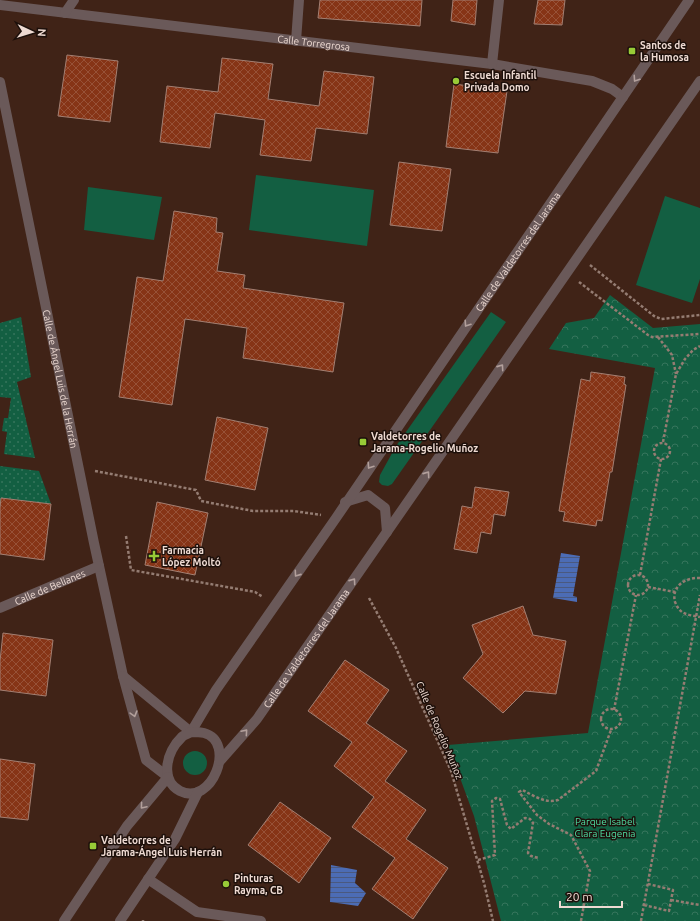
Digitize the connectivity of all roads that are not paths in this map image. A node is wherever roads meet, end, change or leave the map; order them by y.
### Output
1 (74, 0) edge
2 (299, 0) edge
3 (499, 0) edge
4 (689, 0) edge
5 (0, 5) edge
6 (65, 13) junction
7 (296, 41) junction
8 (492, 64) junction
9 (700, 81) edge
10 (0, 86) edge
11 (623, 97) junction
12 (345, 502) junction
13 (387, 532) junction
14 (99, 566) junction
15 (0, 608) edge
16 (123, 676) junction
17 (191, 732) junction
18 (220, 761) junction
19 (168, 776) junction
20 (198, 792) junction
21 (148, 879) junction
22 (64, 921) edge
23 (120, 921) edge
24 (261, 921) edge

1 - 6 street
2 - 7 street
3 - 8 street
4 -> 11 street, Calle de Valdetorres del Jarama
5 - 6 street, Calle Torregrosa
6 - 7 street, Calle Torregrosa
7 - 8 street, Calle Torregrosa
8 - 11 street, Calle Torregrosa
13 -> 9 street, Calle de Valdetorres del Jarama
10 - 14 street, Calle de Ángel Luis de la Herrán
11 -> 12 street, Calle de Valdetorres del Jarama
12 - 13 street
12 -> 17 street, Calle de Valdetorres del Jarama
18 -> 13 street, Calle de Valdetorres del Jarama
14 - 15 street, Calle de Belianes
14 - 16 street, Calle de Ángel Luis de la Herrán
16 - 17 street
16 -> 19 street, Calle de Ángel Luis de la Herrán
17 - 18 street
17 - 19 street
18 - 20 street
19 - 20 street
19 -> 22 street
20 - 21 street
21 - 23 street
21 - 24 street

